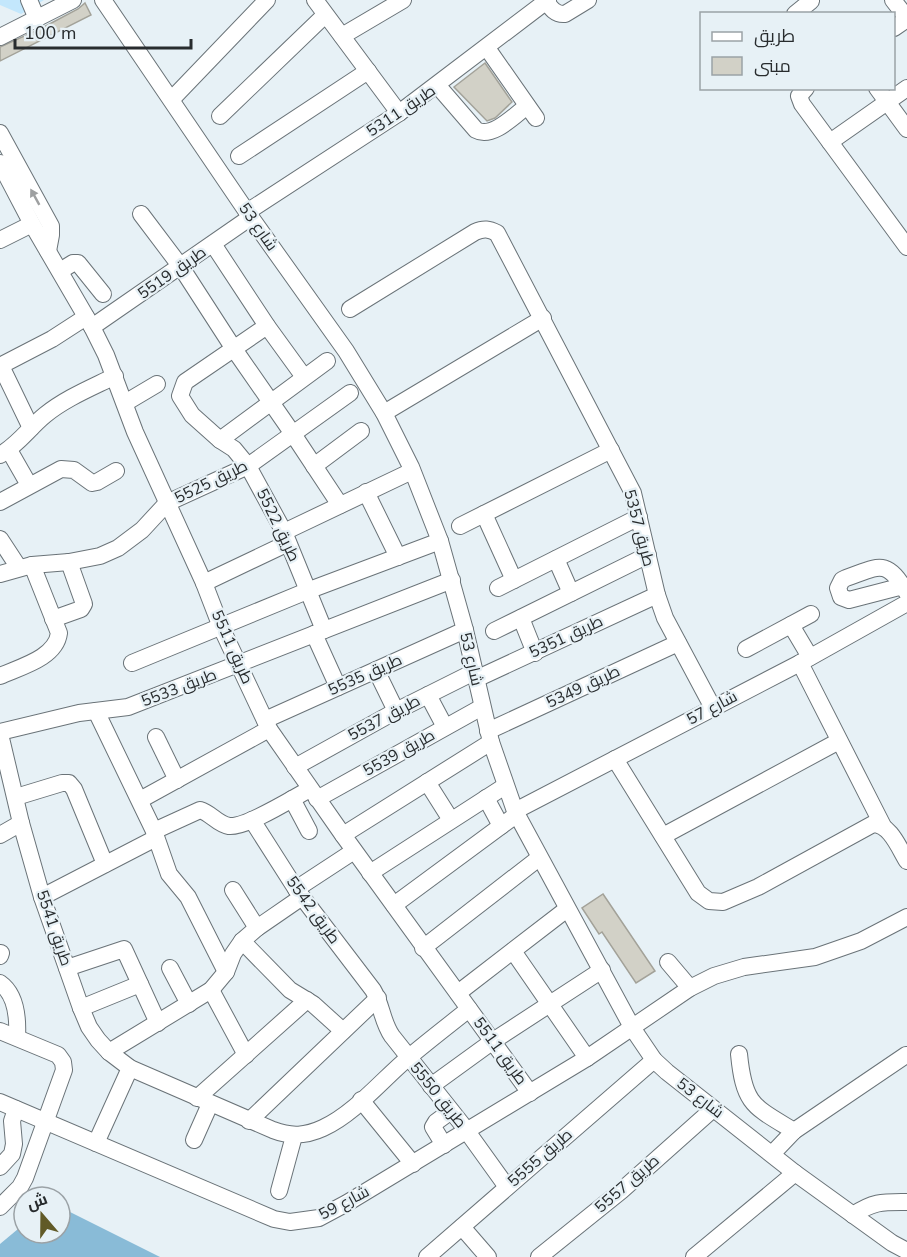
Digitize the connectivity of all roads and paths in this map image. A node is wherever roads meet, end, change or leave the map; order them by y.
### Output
1 (28, 0) edge
2 (103, 0) edge
3 (267, 0) edge
4 (315, 0) edge
5 (403, 0) edge
6 (546, 0) edge
7 (588, 0) edge
8 (892, 0) edge
9 (66, 2) edge
10 (814, 5) edge
11 (799, 12) edge
12 (325, 15) junction
13 (37, 19) junction
14 (907, 19) edge
15 (342, 36) junction
16 (0, 37) edge
17 (487, 48) junction
18 (368, 71) junction
19 (438, 86) junction
20 (907, 88) edge
21 (878, 90) edge
22 (802, 92) edge
23 (172, 99) junction
24 (887, 102) junction
25 (399, 114) junction
26 (220, 116) dead end
27 (907, 129) edge
28 (0, 133) edge
29 (830, 142) junction
30 (239, 156) dead end
31 (0, 163) edge
32 (141, 214) dead end
33 (249, 215) junction
34 (32, 224) junction
35 (0, 240) edge
36 (905, 240) edge
37 (213, 244) junction
38 (48, 251) junction
39 (181, 267) junction
40 (60, 271) junction
41 (103, 294) dead end
42 (350, 309) dead end
43 (543, 318) junction
44 (89, 322) junction
45 (267, 326) junction
46 (234, 349) junction
47 (327, 361) dead end
48 (0, 366) edge
49 (115, 376) junction
50 (304, 377) junction
51 (157, 384) dead end
52 (350, 393) dead end
53 (270, 401) junction
54 (125, 403) junction
55 (384, 413) junction
56 (31, 428) junction
57 (361, 431) dead end
58 (293, 434) junction
59 (220, 440) junction
60 (611, 450) junction
61 (4, 452) edge
62 (248, 466) junction
63 (314, 466) junction
64 (116, 471) dead end
65 (412, 471) junction
66 (29, 485) junction
67 (366, 492) junction
68 (0, 502) edge
69 (167, 503) junction
70 (340, 505) junction
71 (484, 514) junction
72 (639, 517) junction
73 (460, 526) dead end
74 (286, 538) junction
75 (0, 539) edge
76 (440, 541) junction
77 (648, 555) junction
78 (398, 557) junction
79 (556, 559) junction
80 (69, 562) junction
81 (25, 567) junction
82 (0, 574) edge
83 (452, 580) junction
84 (514, 580) junction
85 (204, 583) junction
86 (498, 588) dead end
87 (307, 591) junction
88 (571, 593) junction
89 (657, 595) junction
90 (907, 603) edge
91 (811, 614) dead end
92 (521, 618) junction
93 (53, 620) junction
94 (791, 625) junction
95 (221, 627) junction
96 (465, 630) junction
97 (494, 631) dead end
98 (319, 632) junction
99 (678, 643) junction
100 (746, 649) dead end
101 (535, 652) junction
102 (805, 660) junction
103 (132, 663) dead end
104 (239, 664) junction
105 (376, 670) junction
106 (475, 675) junction
107 (0, 676) edge
108 (338, 687) junction
109 (428, 695) junction
110 (482, 707) junction
111 (712, 708) junction
112 (96, 711) junction
113 (396, 711) junction
114 (267, 724) junction
115 (444, 727) junction
116 (0, 733) edge
117 (490, 736) junction
118 (156, 737) dead end
119 (839, 741) junction
120 (615, 759) junction
121 (295, 767) junction
122 (177, 780) junction
123 (427, 782) junction
124 (505, 786) junction
125 (314, 794) junction
126 (16, 797) junction
127 (486, 798) junction
128 (292, 799) junction
129 (140, 800) junction
130 (515, 813) junction
131 (252, 820) junction
132 (452, 820) junction
133 (21, 823) junction
134 (501, 826) junction
135 (884, 826) junction
136 (309, 831) dead end
137 (155, 834) junction
138 (0, 835) edge
139 (343, 835) junction
140 (663, 836) junction
141 (354, 851) junction
142 (539, 858) junction
143 (907, 861) edge
144 (105, 864) junction
145 (370, 873) junction
146 (233, 890) dead end
147 (299, 893) junction
148 (42, 897) junction
149 (393, 905) junction
150 (567, 909) junction
151 (907, 917) edge
152 (257, 928) junction
153 (242, 941) junction
154 (423, 948) junction
155 (513, 951) junction
156 (668, 962) dead end
157 (67, 968) junction
158 (170, 968) dead end
159 (602, 970) junction
160 (226, 972) junction
161 (0, 983) edge
162 (140, 984) junction
163 (690, 988) junction
164 (212, 990) junction
165 (458, 993) junction
166 (378, 998) junction
167 (307, 1000) junction
168 (550, 1003) junction
169 (189, 1004) junction
170 (81, 1008) junction
171 (469, 1008) junction
172 (158, 1023) junction
173 (633, 1029) junction
174 (0, 1031) edge
175 (343, 1031) junction
176 (17, 1037) junction
177 (492, 1041) junction
178 (109, 1052) junction
179 (739, 1054) dead end
180 (246, 1055) junction
181 (906, 1055) edge
182 (408, 1058) junction
183 (587, 1058) junction
184 (654, 1060) junction
185 (130, 1068) junction
186 (431, 1086) junction
187 (530, 1093) junction
188 (361, 1100) junction
189 (0, 1101) edge
190 (204, 1101) junction
191 (16, 1108) junction
192 (713, 1108) junction
193 (451, 1111) junction
194 (249, 1120) junction
195 (45, 1121) junction
196 (467, 1131) junction
197 (794, 1131) junction
198 (6, 1134) edge
199 (294, 1136) junction
200 (194, 1140) dead end
201 (96, 1143) junction
202 (444, 1145) junction
203 (772, 1154) junction
204 (413, 1164) junction
205 (0, 1167) edge
206 (795, 1173) junction
207 (507, 1187) junction
208 (279, 1191) dead end
209 (907, 1202) edge
210 (0, 1207) edge
211 (853, 1215) junction
212 (462, 1227) junction
213 (907, 1251) edge
214 (427, 1257) edge
215 (488, 1257) edge
216 (538, 1257) edge
217 (694, 1257) edge

1 - 13 street
2 - 23 street, شارع 53
3 - 23 street
4 - 12 street
5 - 15 street
6 - 7 street
6 - 17 street, طريق 5311
8 - 14 street
9 - 13 street
10 - 11 street
12 - 15 street
12 - 26 street
13 - 16 street
15 - 18 street
17 - 19 street, طريق 5311
17 - 19 street
18 - 25 street
18 - 30 street
19 - 25 street, طريق 5311
20 - 24 street
21 - 24 street
22 - 29 street
23 - 33 street, شارع 53
24 - 27 street
24 - 29 street
25 - 33 street, طريق 5311
38 -> 28 street
29 - 36 street
31 - 34 street, طريق 5511
32 - 39 street
33 - 37 street, طريق 5519
33 - 55 street, شارع 53
34 - 35 street
34 - 38 street, طريق 5511
37 - 39 street, طريق 5519
37 - 45 street
38 - 40 street, طريق 5511
39 - 44 street, طريق 5519
39 - 46 street
40 - 41 street
40 - 44 street, طريق 5511
42 - 43 street, طريق 5357
43 - 55 street
43 - 60 street, طريق 5357
44 - 48 street, طريق 5519
44 - 49 street, طريق 5511
45 - 46 street
45 - 50 street
46 - 53 street
46 - 59 street, طريق 5522
47 - 50 street
48 - 56 street, طريق 5519
49 - 54 street, طريق 5511
49 - 56 street
50 - 53 street
51 - 54 street
52 - 58 street, طريق 5525
53 - 58 street
53 - 59 street
54 - 69 street, طريق 5511
55 - 65 street, شارع 53
56 - 61 street
57 - 63 street
58 - 62 street, طريق 5525
58 - 63 street
59 - 62 street, طريق 5522
60 - 71 street
60 - 72 street, طريق 5357
61 - 66 street
62 - 69 street, طريق 5525
62 - 74 street, طريق 5522
63 - 70 street
64 - 66 street
65 - 67 street
65 - 76 street, شارع 53
66 - 68 street
67 - 70 street
67 - 78 street
69 - 80 street, طريق 5525
69 - 85 street, طريق 5511
70 - 74 street
71 - 73 street
71 - 84 street
72 - 77 street, طريق 5357
72 - 79 street
74 - 85 street
74 - 87 street, طريق 5522
75 - 81 street
76 - 78 street
76 - 83 street, شارع 53
77 - 88 street
77 - 89 street, طريق 5357
78 - 87 street
79 - 84 street
79 - 88 street
80 - 81 street, طريق 5525
80 - 93 street
81 - 82 street, طريق 5525
81 - 93 street
83 - 96 street, شارع 53
83 - 98 street, طريق 5533
84 - 86 street
85 - 95 street, طريق 5511
87 - 95 street
87 - 98 street, طريق 5522
88 - 92 street
89 - 99 street, طريق 5357
89 - 101 street, طريق 5351
90 - 102 street, شارع 57
91 - 94 street
92 - 97 street
92 - 101 street
93 - 107 street
94 - 100 street
94 - 102 street
95 - 103 street
95 - 104 street, طريق 5511
96 - 105 street, طريق 5535
96 - 106 street, شارع 53
98 - 104 street, طريق 5533
98 - 108 street, طريق 5522
99 - 111 street, طريق 5357
99 - 117 street, طريق 5349
101 - 106 street, طريق 5351
102 - 111 street, شارع 57
102 - 119 street
104 - 112 street, طريق 5533
104 - 114 street, طريق 5511
105 - 108 street, طريق 5535
105 - 113 street
106 - 109 street, طريق 5537
106 - 110 street, شارع 53
108 - 114 street, طريق 5535
109 - 113 street, طريق 5537
109 - 115 street
110 - 115 street, طريق 5539
110 - 117 street, شارع 53
111 - 120 street, شارع 57
112 - 116 street, طريق 5533
112 - 129 street
113 - 121 street, طريق 5537
114 - 121 street, طريق 5511
114 - 122 street, طريق 5535
115 - 125 street, طريق 5539
116 - 126 street, طريق 5541
117 - 123 street
117 - 124 street, شارع 53
118 - 122 street
119 - 135 street
119 - 140 street
120 - 130 street, شارع 57
120 - 140 street
121 - 125 street, طريق 5511
122 - 129 street, طريق 5535
123 - 132 street
123 - 139 street
124 - 127 street
124 - 130 street, شارع 53
125 - 128 street
125 - 139 street, طريق 5511
126 - 133 street, طريق 5541
126 - 144 street
127 - 132 street
127 - 134 street
128 - 131 street
128 - 136 street
129 - 137 street
130 - 134 street, شارع 57
130 - 142 street, شارع 53
131 - 137 street
131 - 147 street, طريق 5542
132 - 145 street
133 - 138 street
133 - 148 street, طريق 5541
134 - 149 street, شارع 57
135 - 140 street
135 - 143 street
137 - 144 street
137 - 160 street
139 - 141 street, طريق 5511
141 - 145 street, طريق 5511
141 - 147 street
142 - 150 street, شارع 53
142 - 154 street
144 - 148 street
145 - 149 street, طريق 5511
146 - 152 street
147 - 152 street
147 - 166 street, طريق 5542
148 - 157 street, طريق 5541
149 - 154 street, طريق 5511
150 - 155 street
150 - 159 street, شارع 53
151 - 163 street, شارع 59
152 - 153 street
153 - 160 street
153 - 167 street
154 - 165 street, طريق 5511
155 - 165 street
155 - 168 street
156 - 163 street
157 - 162 street
157 - 170 street, طريق 5541
158 - 169 street
159 - 168 street
159 - 173 street, شارع 53
160 - 164 street
161 - 176 street
162 - 170 street
162 - 172 street
163 - 173 street, شارع 59
164 - 169 street
164 - 180 street
165 - 171 street, طريق 5511
166 - 175 street
166 - 182 street, طريق 5550
167 - 175 street
167 - 180 street
168 - 177 street
168 - 183 street
169 - 172 street
170 - 178 street, طريق 5541
171 - 177 street, طريق 5511
171 - 182 street
172 - 178 street
173 - 183 street, شارع 59
173 - 184 street, شارع 53
174 - 176 street
175 - 194 street
176 - 195 street
177 - 186 street
177 - 187 street, طريق 5511
178 - 185 street, طريق 5541
179 - 197 street
180 - 190 street
181 - 197 street
182 - 186 street, طريق 5550
182 - 188 street
183 - 187 street, شارع 59
184 - 192 street, شارع 53
184 - 207 street, طريق 5555
185 - 190 street, طريق 5541
185 - 201 street
186 - 193 street, طريق 5550
187 - 196 street, شارع 59
188 - 199 street
188 - 204 street
189 - 191 street, شارع 59
190 - 194 street, طريق 5541
190 - 200 street
191 - 195 street, شارع 59
191 - 198 street
192 - 203 street, شارع 53
192 - 216 street, طريق 5557
193 - 196 street, طريق 5550
193 - 202 street
194 - 199 street, طريق 5541
195 - 201 street, شارع 59
195 - 210 street
196 - 202 street, شارع 59
196 - 207 street, طريق 5550
197 - 203 street
198 - 205 street
199 - 208 street
201 - 204 street, شارع 59
202 - 204 street, شارع 59
203 - 206 street, شارع 53
206 - 211 street, شارع 53
206 - 217 street
207 - 212 street, طريق 5555
209 - 211 street
211 - 213 street, شارع 53
212 - 214 street, طريق 5555
212 - 215 street

